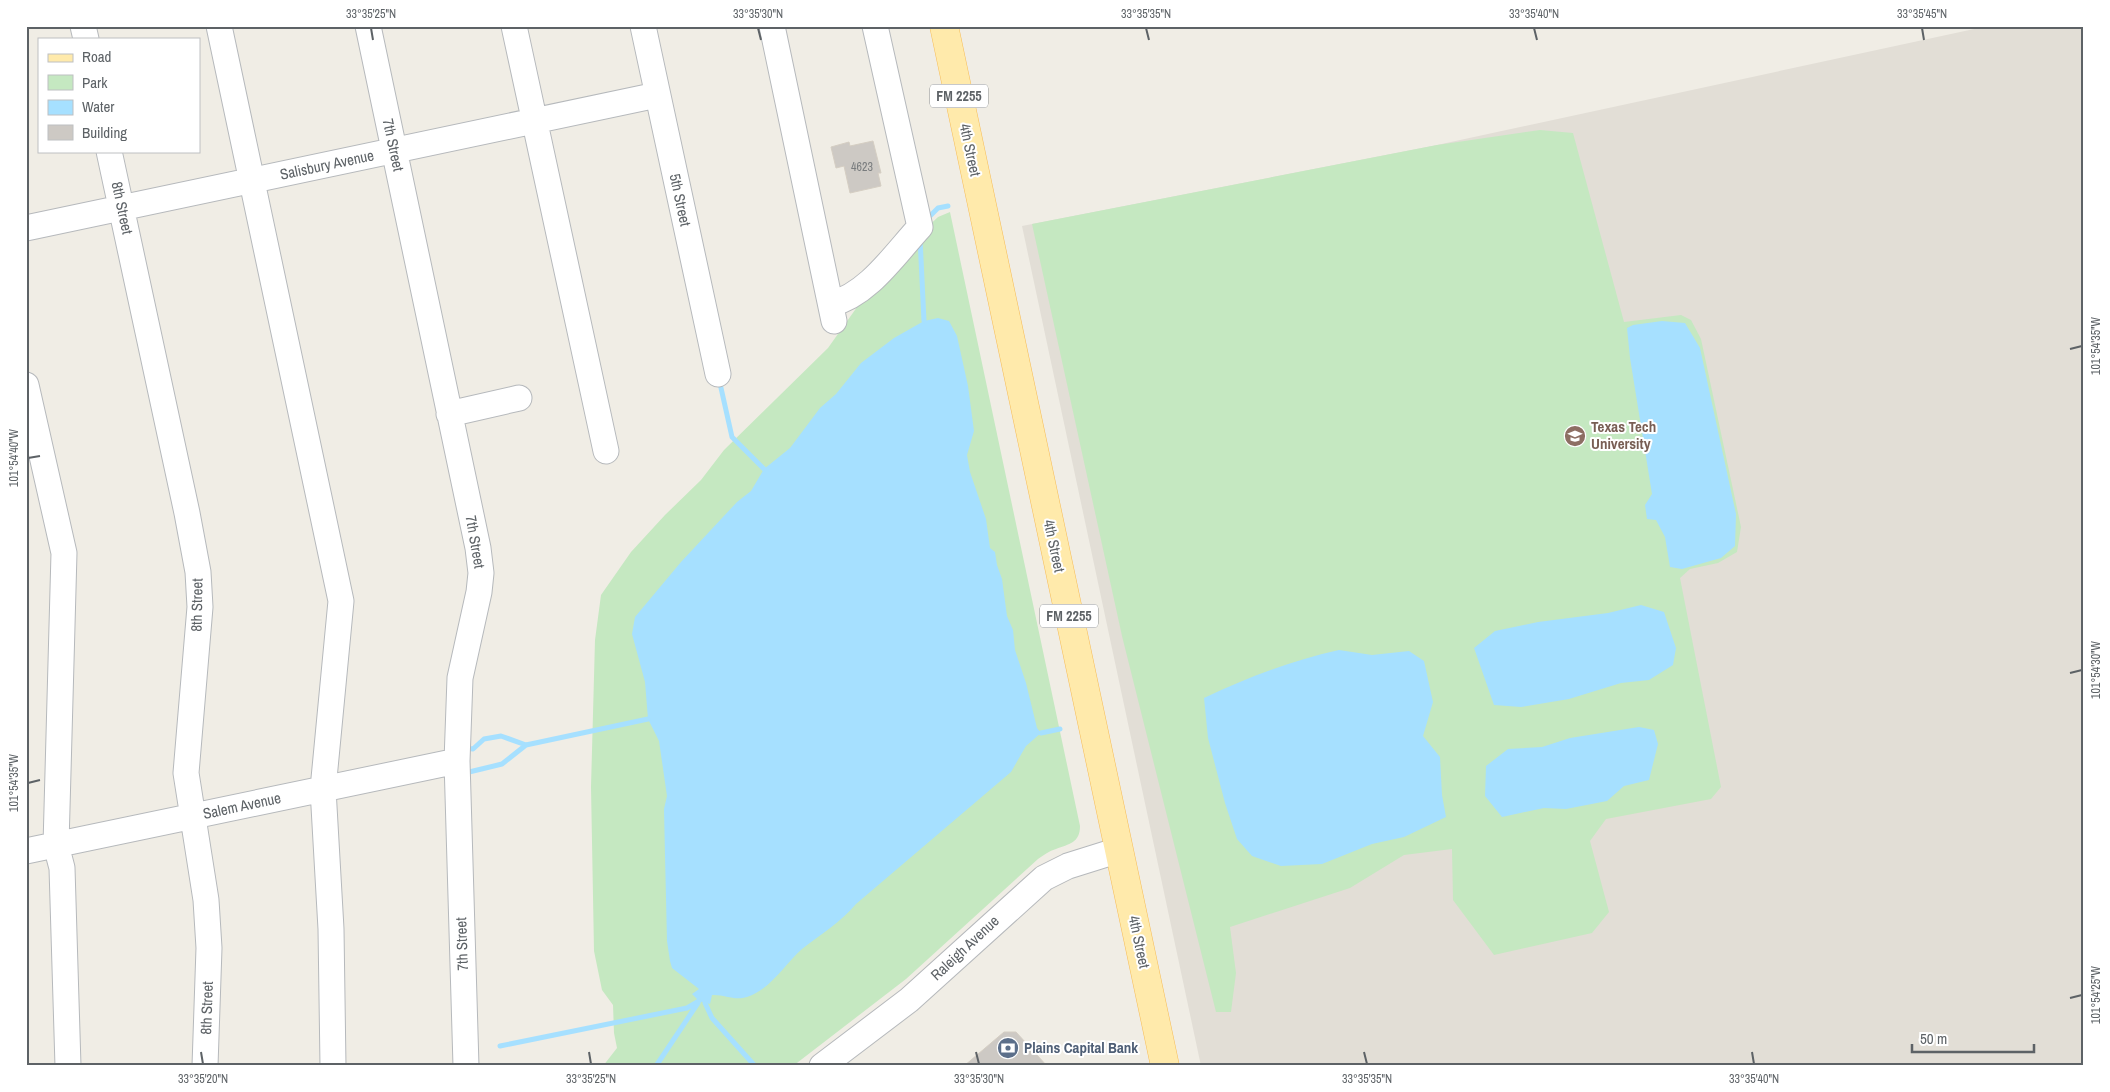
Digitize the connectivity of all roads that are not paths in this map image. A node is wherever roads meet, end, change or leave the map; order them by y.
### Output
1 (219, 26) edge
2 (368, 26) edge
3 (514, 26) edge
4 (643, 26) edge
5 (772, 26) edge
6 (875, 26) edge
7 (944, 26) edge
8 (657, 95) junction
9 (535, 121) junction
10 (394, 151) junction
11 (110, 152) edge
12 (251, 181) junction
13 (121, 208) junction
14 (26, 228) edge
15 (718, 374) dead end
16 (26, 385) edge
17 (519, 398) dead end
18 (449, 414) junction
19 (606, 451) dead end
20 (457, 761) junction
21 (323, 789) junction
22 (193, 816) junction
23 (56, 845) junction
24 (1119, 850) junction
25 (26, 851) edge
26 (68, 1066) edge
27 (205, 1066) edge
28 (333, 1066) edge
29 (466, 1066) edge
30 (822, 1066) edge
31 (1165, 1066) edge

1 - 12 street
2 - 10 street, 7th Street
3 - 9 street
4 - 8 street, 5th Street
5 - 6 street
7 - 24 main road, 4th Street / FM 2255
8 - 9 street, Salisbury Avenue
8 - 15 street, 5th Street
9 - 10 street, Salisbury Avenue
9 - 19 street
10 - 12 street, Salisbury Avenue
10 - 18 street, 7th Street
11 - 13 street, 8th Street
12 - 13 street, Salisbury Avenue
12 - 21 street
13 - 14 street, Salisbury Avenue
13 - 22 street, 8th Street
16 - 23 street
17 - 18 street
18 - 20 street, 7th Street
20 - 21 street, Salem Avenue
20 - 29 street, 7th Street
21 - 22 street, Salem Avenue
21 - 28 street
22 - 23 street, Salem Avenue
22 - 27 street, 8th Street
23 - 25 street, Salem Avenue
23 - 26 street
24 - 30 street, Raleigh Avenue
24 - 31 main road, 4th Street / FM 2255

